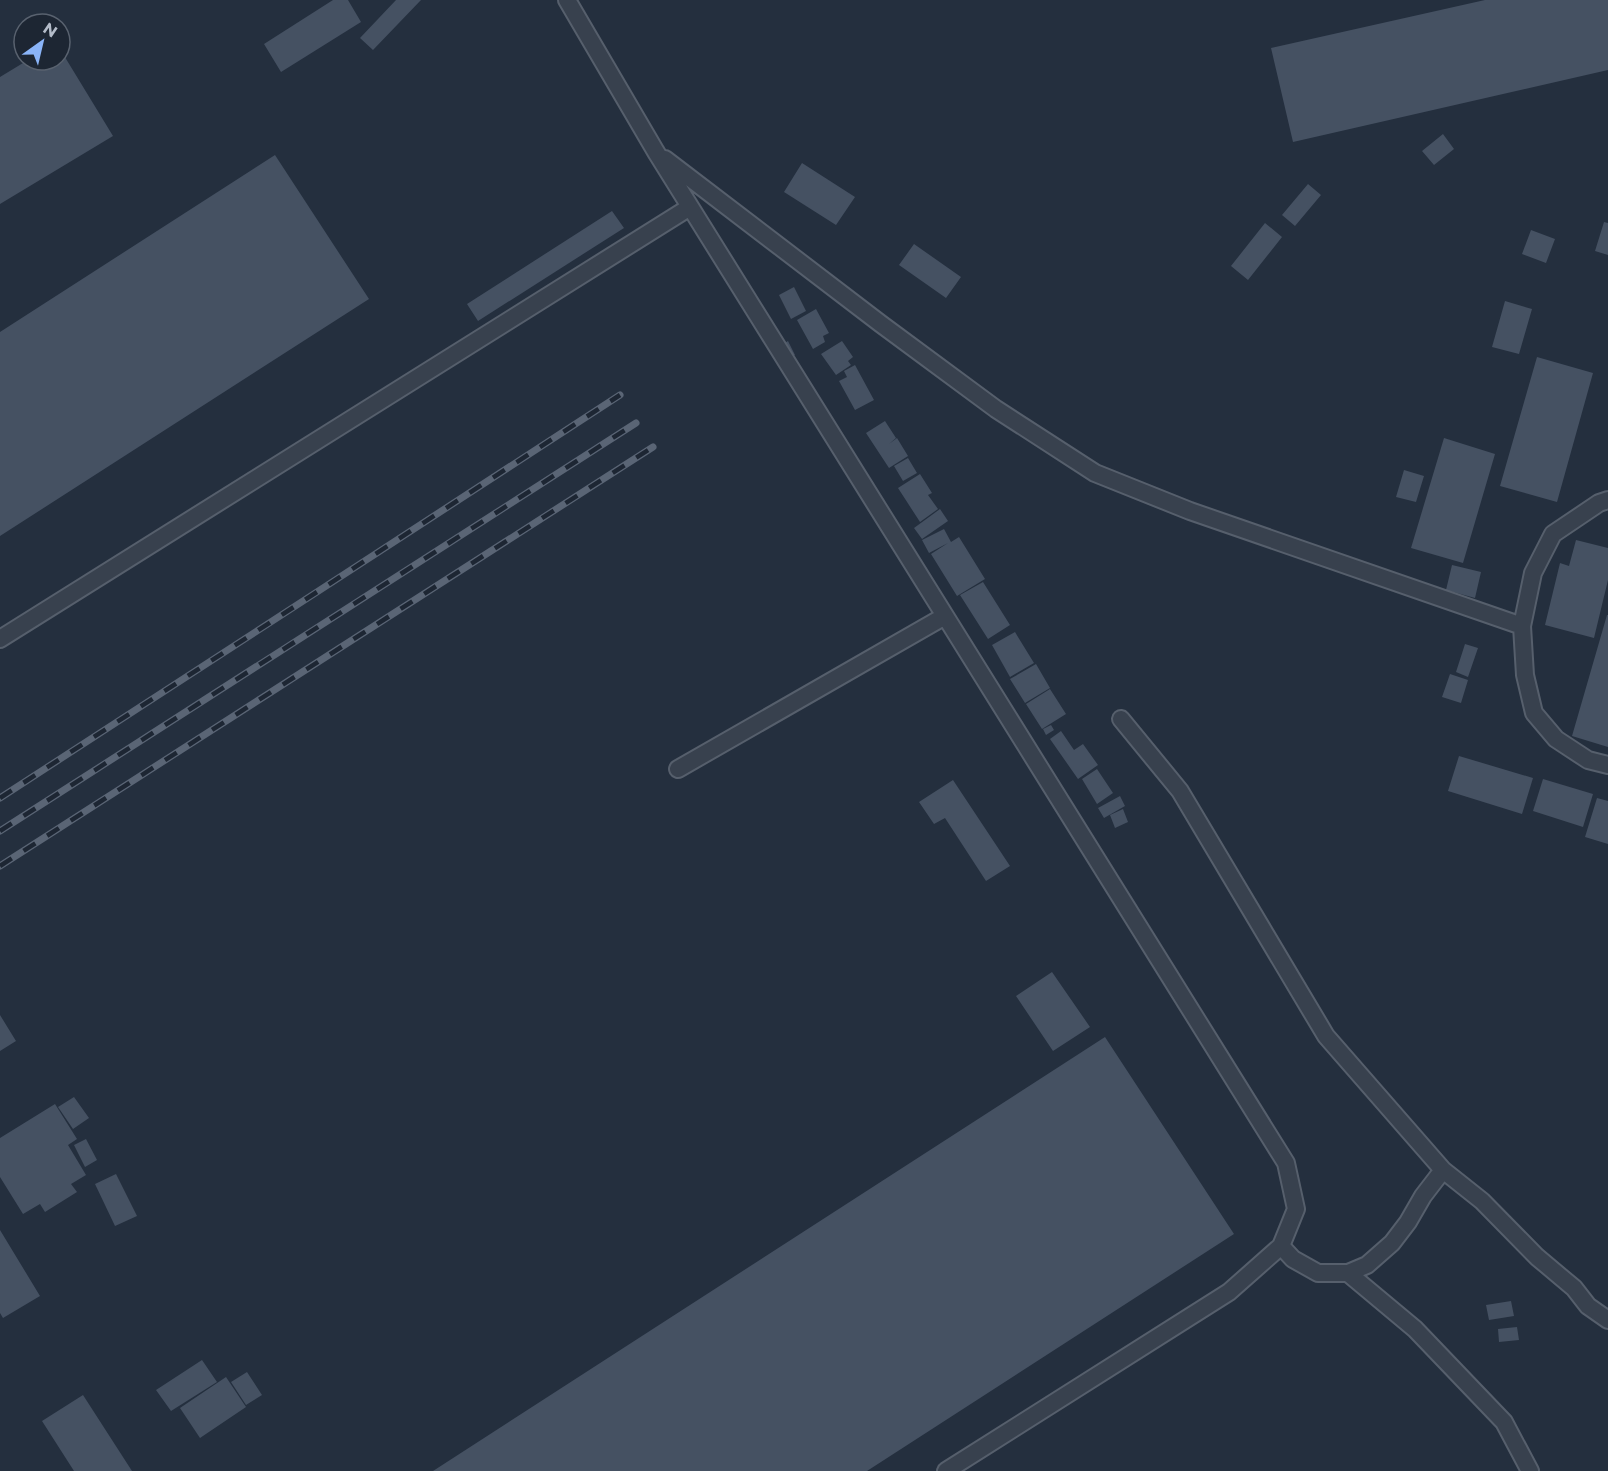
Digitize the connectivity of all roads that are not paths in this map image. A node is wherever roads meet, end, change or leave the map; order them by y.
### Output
1 (572, 2) edge
2 (656, 152) junction
3 (690, 207) junction
4 (1608, 500) edge
5 (945, 616) junction
6 (1522, 626) junction
7 (0, 639) edge
8 (1122, 719) dead end
9 (1608, 765) edge
10 (678, 769) dead end
11 (1443, 1170) junction
12 (1281, 1246) junction
13 (1348, 1273) junction
14 (1588, 1306) junction
15 (1608, 1307) edge
16 (1608, 1320) edge
17 (946, 1471) edge
18 (1530, 1471) edge

1 - 2 lane
2 - 3 lane
2 - 6 lane
3 - 5 lane
3 - 7 lane
4 - 6 lane
5 - 10 lane
5 - 12 lane
6 - 9 lane
8 - 11 lane
11 - 13 lane
11 - 14 lane
12 - 13 lane
12 - 17 lane
13 - 18 lane
14 - 15 lane
14 - 16 lane

